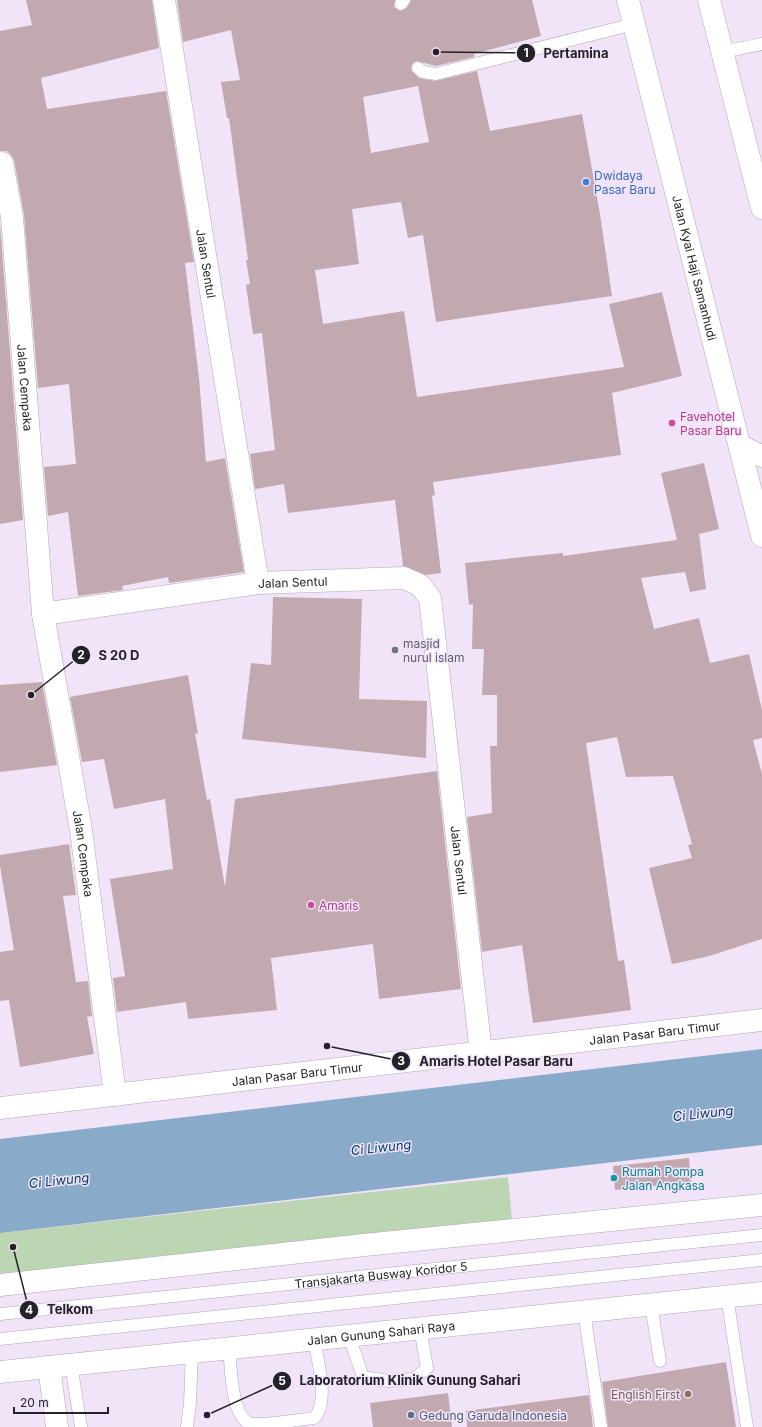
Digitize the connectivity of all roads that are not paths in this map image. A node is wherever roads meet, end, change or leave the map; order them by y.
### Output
1 (164, 0) edge
2 (628, 0) edge
3 (709, 0) edge
4 (634, 24) junction
5 (762, 44) edge
6 (722, 52) junction
7 (418, 68) dead end
8 (2, 162) dead end
9 (762, 208) edge
10 (740, 446) junction
11 (762, 456) edge
12 (762, 536) edge
13 (258, 584) junction
14 (43, 614) junction
15 (762, 1020) edge
16 (481, 1053) junction
17 (115, 1095) junction
18 (0, 1108) edge
19 (762, 1205) edge
20 (762, 1235) edge
21 (762, 1260) edge
22 (0, 1284) edge
23 (762, 1293) edge
24 (727, 1296) junction
25 (651, 1304) junction
26 (584, 1312) junction
27 (0, 1314) edge
28 (420, 1328) junction
29 (349, 1336) junction
30 (0, 1339) edge
31 (314, 1339) junction
32 (229, 1348) junction
33 (192, 1352) junction
34 (660, 1361) dead end
35 (71, 1364) junction
36 (49, 1367) junction
37 (0, 1372) edge
38 (57, 1427) edge
39 (81, 1427) edge
40 (187, 1427) edge
41 (601, 1427) edge
42 (747, 1427) edge

1 - 13 street, Jalan Sentul
2 - 4 street, Jalan Kyai Haji Samanhudi
3 - 6 street
4 - 7 lane
4 - 10 street, Jalan Kyai Haji Samanhudi
5 - 6 lane
6 - 9 street
8 - 14 street, Jalan Cempaka
10 - 11 street
10 - 12 street, Jalan Kyai Haji Samanhudi
13 - 14 street
13 - 16 street, Jalan Sentul
14 - 17 street, Jalan Cempaka
15 - 16 street, Jalan Pasar Baru Timur
16 - 17 street, Jalan Pasar Baru Timur
17 - 18 street, Jalan Pasar Baru Timur
19 - 22 street
20 - 27 lane, Transjakarta Busway Koridor 5
21 - 30 lane
23 - 24 street, Jalan Gunung Sahari Raya
24 - 25 street, Jalan Gunung Sahari Raya
24 - 42 lane
25 - 26 street, Jalan Gunung Sahari Raya
25 - 34 lane
26 - 28 street, Jalan Gunung Sahari Raya
26 - 41 lane
28 - 29 street, Jalan Gunung Sahari Raya
28 - 29 lane
29 - 31 street, Jalan Gunung Sahari Raya
31 - 32 street, Jalan Gunung Sahari Raya
31 - 32 lane
32 - 33 street, Jalan Gunung Sahari Raya
33 - 35 street, Jalan Gunung Sahari Raya
33 - 40 lane
35 - 36 street, Jalan Gunung Sahari Raya
35 - 39 lane
36 - 37 street, Jalan Gunung Sahari Raya
36 - 38 street

